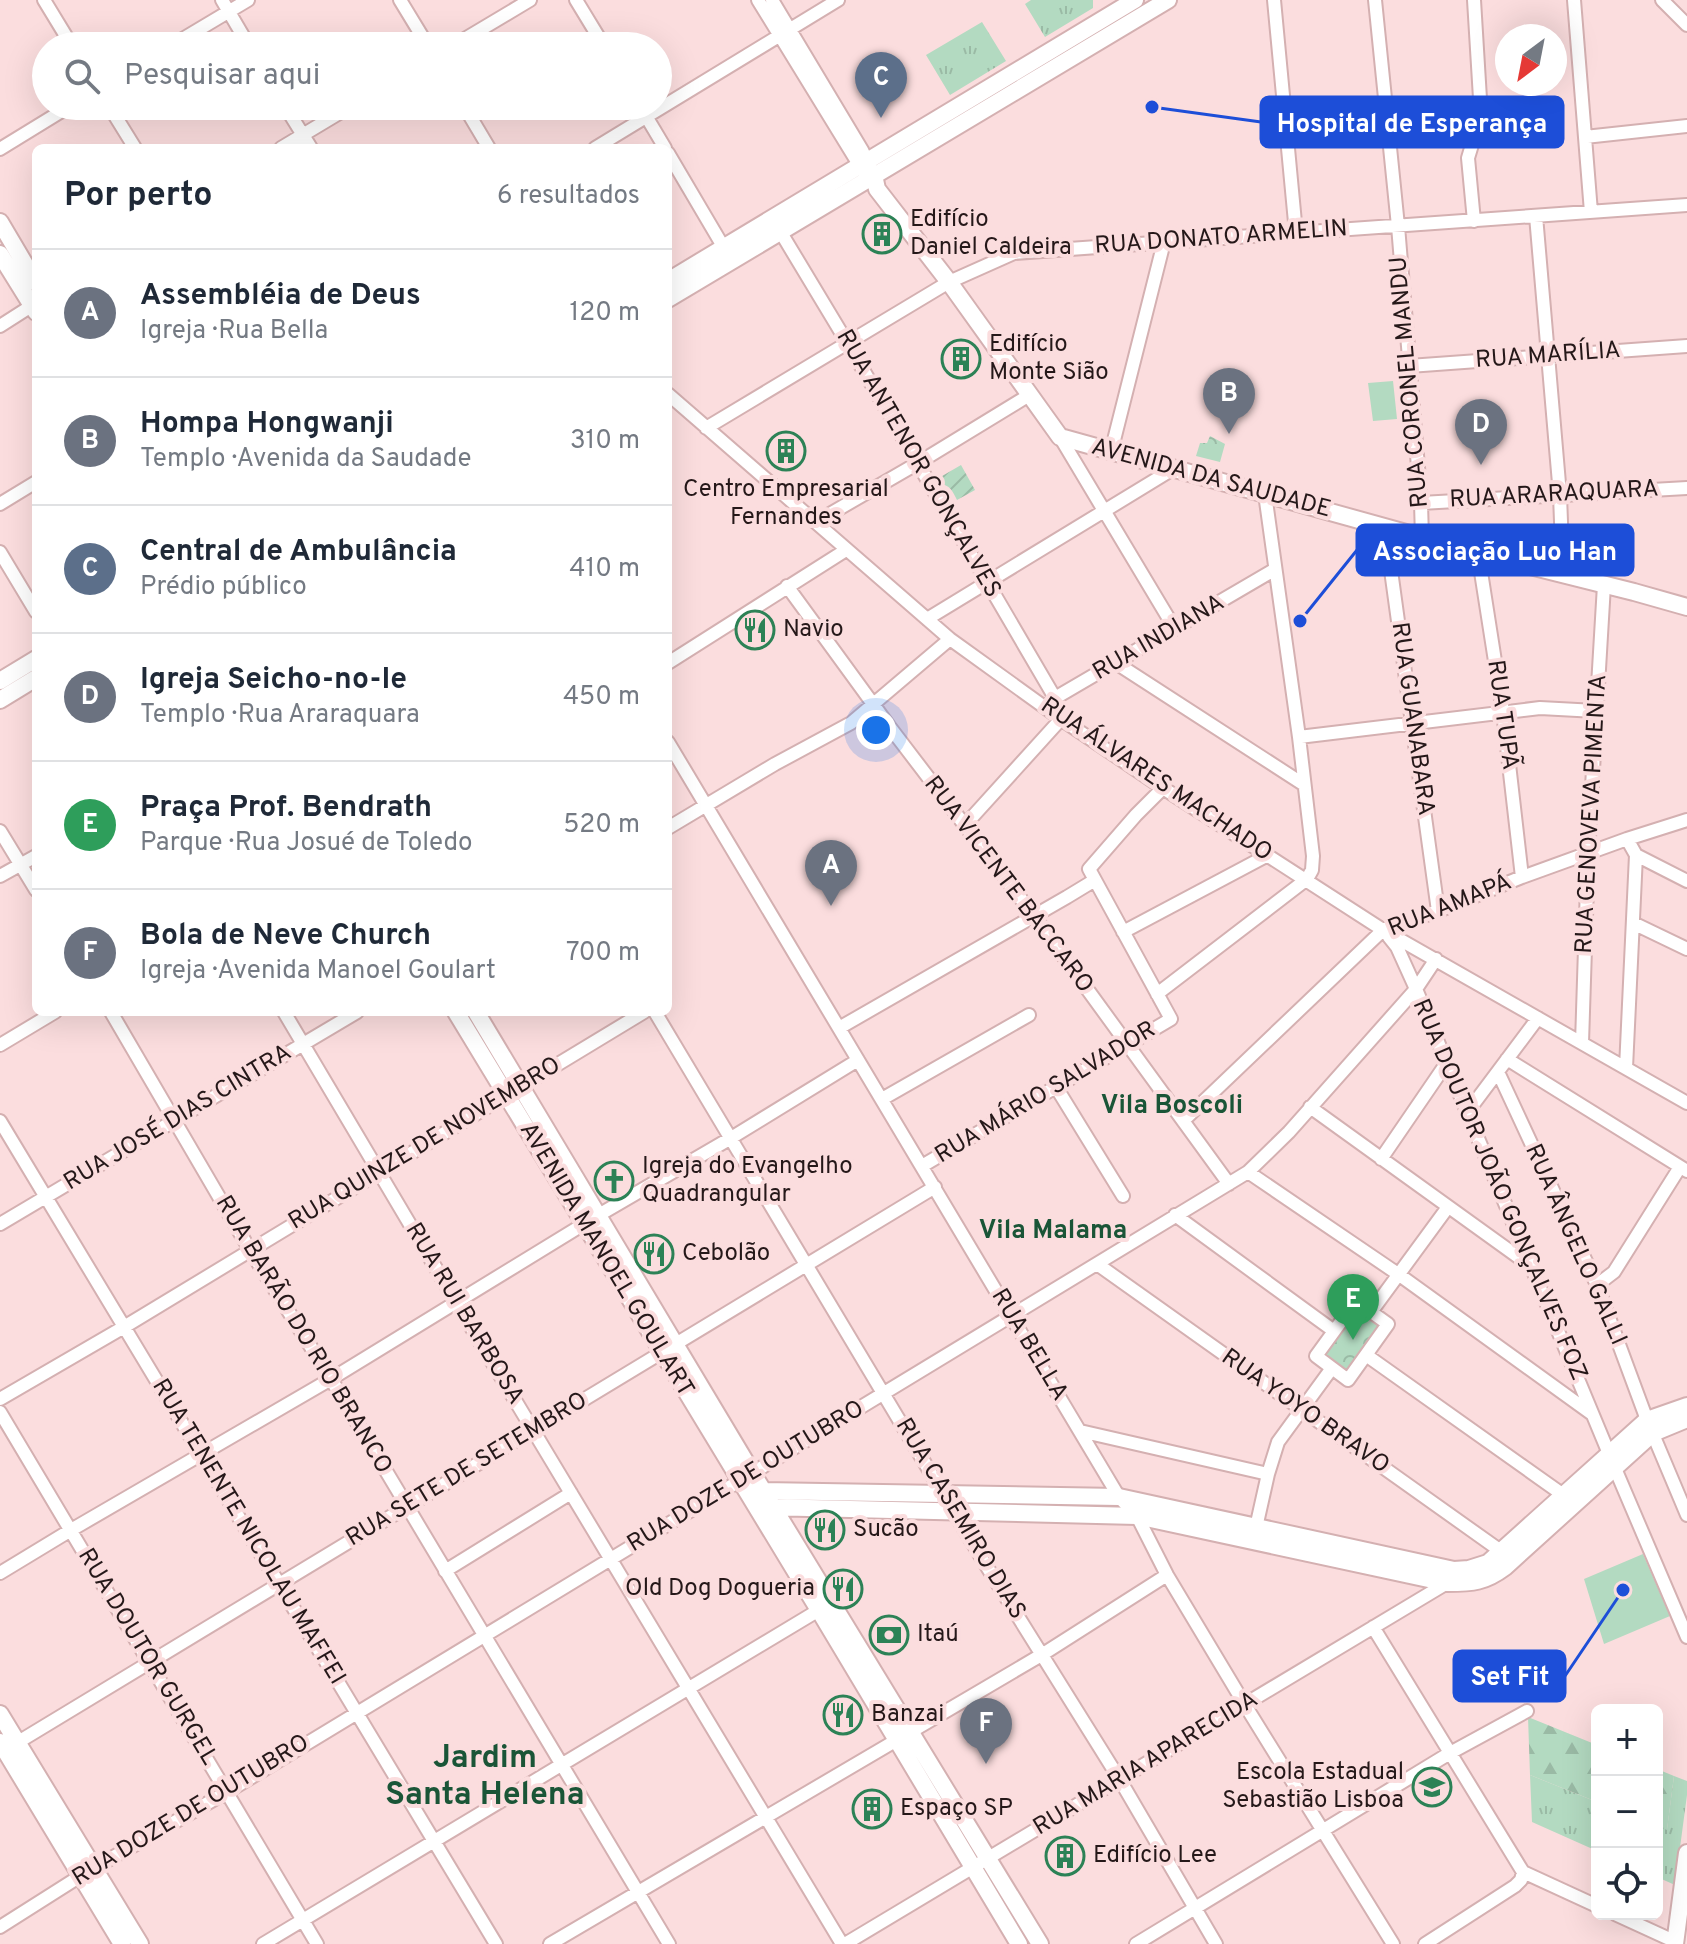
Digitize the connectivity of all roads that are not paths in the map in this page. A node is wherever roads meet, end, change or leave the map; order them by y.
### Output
1 (44, 0) edge
2 (248, 0) edge
3 (400, 0) edge
4 (530, 0) edge
5 (576, 0) edge
6 (758, 0) edge
7 (772, 0) edge
8 (838, 0) edge
9 (1135, 0) edge
10 (1168, 0) edge
11 (1274, 0) edge
12 (1375, 0) edge
13 (1474, 0) edge
14 (1574, 0) edge
15 (1662, 0) edge
16 (225, 6) edge
17 (1687, 25) edge
18 (63, 32) edge
19 (190, 32) edge
20 (241, 32) edge
21 (419, 32) edge
22 (476, 32) edge
23 (595, 32) edge
24 (786, 33) junction
25 (672, 95) edge
26 (47, 120) edge
27 (118, 120) edge
28 (294, 120) edge
29 (327, 120) edge
30 (472, 120) edge
31 (631, 120) edge
32 (648, 120) edge
33 (1687, 126) edge
34 (303, 134) junction
35 (1585, 137) junction
36 (133, 144) edge
37 (287, 144) edge
38 (309, 144) edge
39 (487, 144) edge
40 (600, 144) edge
41 (662, 144) edge
42 (0, 149) edge
43 (672, 161) edge
44 (867, 170) junction
45 (1687, 205) edge
46 (1591, 212) junction
47 (1536, 216) junction
48 (1474, 221) junction
49 (0, 222) edge
50 (1398, 226) junction
51 (780, 231) junction
52 (1296, 233) junction
53 (1164, 242) junction
54 (0, 254) edge
55 (721, 255) junction
56 (32, 276) edge
57 (672, 279) edge
58 (949, 282) junction
59 (672, 296) edge
60 (32, 302) edge
61 (32, 309) edge
62 (0, 326) edge
63 (848, 344) junction
64 (1687, 346) edge
65 (1550, 355) junction
66 (1409, 366) junction
67 (1031, 394) junction
68 (672, 398) edge
69 (706, 428) junction
70 (1060, 437) junction
71 (1111, 452) junction
72 (918, 463) junction
73 (1173, 469) junction
74 (32, 484) edge
75 (1687, 488) edge
76 (1265, 494) junction
77 (1560, 495) junction
78 (1421, 503) junction
79 (0, 504) edge
80 (1104, 511) junction
81 (816, 522) junction
82 (1385, 527) junction
83 (1422, 538) junction
84 (846, 550) junction
85 (0, 552) edge
86 (1478, 553) junction
87 (1274, 570) junction
88 (1563, 575) junction
89 (987, 582) junction
90 (1604, 585) junction
91 (787, 586) junction
92 (32, 605) edge
93 (1687, 607) edge
94 (927, 619) junction
95 (1175, 629) junction
96 (950, 639) junction
97 (672, 660) edge
98 (32, 661) edge
99 (1116, 663) junction
100 (32, 680) edge
101 (0, 681) edge
102 (0, 700) edge
103 (1051, 703) junction
104 (874, 705) junction
105 (1596, 711) junction
106 (1503, 712) junction
107 (1061, 719) junction
108 (1412, 723) junction
109 (1299, 737) junction
110 (672, 749) edge
111 (1303, 784) junction
112 (1163, 788) junction
113 (706, 805) junction
114 (1687, 820) edge
115 (965, 825) junction
116 (672, 826) edge
117 (0, 831) edge
118 (1627, 839) junction
119 (1588, 854) junction
120 (1268, 855) junction
121 (1636, 855) junction
122 (32, 858) edge
123 (20, 865) junction
124 (1092, 874) junction
125 (0, 876) edge
126 (1522, 877) junction
127 (1307, 879) junction
128 (1687, 881) edge
129 (32, 884) edge
130 (1438, 911) junction
131 (1034, 916) junction
132 (1633, 923) junction
133 (1383, 930) junction
134 (1123, 932) junction
135 (1687, 949) edge
136 (1436, 959) junction
137 (1416, 989) junction
138 (1157, 994) junction
139 (1029, 1015) dead end
140 (48, 1016) edge
141 (113, 1016) edge
142 (286, 1016) edge
143 (350, 1016) edge
144 (458, 1016) edge
145 (478, 1016) edge
146 (637, 1016) edge
147 (657, 1016) edge
148 (1538, 1018) junction
149 (839, 1028) junction
150 (1582, 1043) junction
151 (303, 1044) junction
152 (0, 1045) edge
153 (1127, 1045) junction
154 (1507, 1059) junction
155 (858, 1060) junction
156 (1446, 1064) junction
157 (1626, 1068) junction
158 (1498, 1072) junction
159 (521, 1086) junction
160 (1056, 1087) junction
161 (506, 1095) junction
162 (882, 1099) junction
163 (1687, 1103) edge
164 (1310, 1107) junction
165 (1466, 1114) junction
166 (174, 1120) junction
167 (0, 1121) edge
168 (1183, 1121) junction
169 (731, 1138) junction
170 (1381, 1159) junction
171 (922, 1166) junction
172 (1684, 1169) edge
173 (379, 1172) junction
174 (1248, 1172) junction
175 (1229, 1184) junction
176 (935, 1187) junction
177 (45, 1196) junction
178 (1123, 1196) dead end
179 (1448, 1207) junction
180 (1175, 1215) junction
181 (591, 1220) junction
182 (0, 1224) edge
183 (250, 1250) junction
184 (1097, 1264) junction
185 (806, 1265) junction
186 (1531, 1266) junction
187 (1398, 1274) junction
188 (1597, 1285) junction
189 (456, 1302) junction
190 (1371, 1312) junction
191 (1011, 1316) junction
192 (124, 1327) junction
193 (1334, 1331) junction
194 (669, 1348) junction
195 (1366, 1355) junction
196 (1332, 1368) junction
197 (331, 1379) junction
198 (883, 1394) junction
199 (0, 1399) edge
200 (1687, 1406) edge
201 (1301, 1410) junction
202 (0, 1412) edge
203 (1592, 1414) junction
204 (1687, 1419) edge
205 (1650, 1427) junction
206 (533, 1431) junction
207 (1080, 1431) junction
208 (202, 1455) junction
209 (1612, 1461) junction
210 (1268, 1474) junction
211 (746, 1477) junction
212 (571, 1493) junction
213 (943, 1494) junction
214 (1119, 1497) junction
215 (1569, 1500) junction
216 (764, 1502) junction
217 (406, 1507) junction
218 (954, 1511) junction
219 (1687, 1515) edge
220 (1137, 1516) junction
221 (71, 1530) junction
222 (1255, 1534) junction
223 (1506, 1556) junction
224 (610, 1559) junction
225 (445, 1571) junction
226 (0, 1573) edge
227 (1167, 1575) junction
228 (1447, 1583) junction
229 (278, 1584) junction
230 (819, 1610) junction
231 (1373, 1627) junction
232 (484, 1636) junction
233 (1687, 1637) edge
234 (1043, 1654) junction
235 (149, 1662) junction
236 (688, 1688) junction
237 (1245, 1705) junction
238 (1527, 1711) dead end
239 (356, 1712) junction
240 (0, 1714) edge
241 (903, 1736) junction
242 (6, 1747) edge
243 (1450, 1753) junction
244 (560, 1765) junction
245 (1120, 1780) junction
246 (227, 1792) junction
247 (766, 1817) junction
248 (1323, 1830) junction
249 (433, 1841) junction
250 (1687, 1853) edge
251 (988, 1859) junction
252 (973, 1868) junction
253 (88, 1872) junction
254 (1523, 1872) junction
255 (637, 1892) junction
256 (1591, 1903) edge
257 (1194, 1909) junction
258 (303, 1920) junction
259 (1628, 1920) edge
260 (0, 1927) edge
261 (1676, 1943) edge
262 (122, 1944) edge
263 (140, 1944) edge
264 (263, 1944) edge
265 (317, 1944) edge
266 (496, 1944) edge
267 (550, 1944) edge
268 (669, 1944) edge
269 (844, 1944) edge
270 (1019, 1944) edge
271 (1040, 1944) edge
272 (1136, 1944) edge
273 (1216, 1944) edge
274 (1393, 1944) edge
275 (1425, 1944) edge

1 - 18 street
2 - 16 street
3 - 21 street
4 - 22 street
5 - 23 street
6 - 24 street
7 - 24 street
8 - 24 street
9 - 44 main road
10 - 44 main road
11 - 52 street
12 - 50 street, RUA CORONEL MANDU
13 - 48 street
14 - 35 street
15 - 17 street
16 - 19 street
16 - 20 street
24 - 25 street
24 - 44 street
26 - 42 street
27 - 36 street
28 - 34 street
29 - 34 street
30 - 39 street
31 - 40 street
32 - 41 street
33 - 35 street
34 - 37 street
34 - 38 street
35 - 46 street
43 - 55 street
44 - 51 main road
44 - 55 main road
44 - 58 main road
45 - 46 street, RUA DONATO ARMELIN
46 - 47 street, RUA DONATO ARMELIN
47 - 48 street, RUA DONATO ARMELIN
47 - 65 street
48 - 50 street, RUA DONATO ARMELIN
49 - 56 main road
50 - 52 street, RUA DONATO ARMELIN
50 - 66 street, RUA CORONEL MANDU
51 - 55 main road
51 - 63 street, RUA ANTENOR GONÇALVES
52 - 53 street, RUA DONATO ARMELIN
53 - 58 street, RUA DONATO ARMELIN
53 - 71 street
54 - 60 main road
55 - 57 main road
55 - 59 main road
58 - 63 street, RUA DONATO ARMELIN
58 - 67 main road
61 - 62 street
63 - 69 street, RUA DONATO ARMELIN
63 - 72 street, RUA ANTENOR GONÇALVES
64 - 65 street, RUA MARÍLIA
65 - 66 street, RUA MARÍLIA
65 - 77 street
66 - 78 street, RUA CORONEL MANDU
67 - 70 main road
67 - 72 street
68 - 69 street, RUA ÁLVARES MACHADO
69 - 81 street, RUA ÁLVARES MACHADO
70 - 71 main road, AVENIDA DA SAUDADE
70 - 80 street
71 - 73 main road, AVENIDA DA SAUDADE
72 - 81 street
72 - 89 street, RUA ANTENOR GONÇALVES
73 - 76 main road, AVENIDA DA SAUDADE
73 - 80 street
74 - 79 street
75 - 77 street, RUA ARARAQUARA
76 - 82 main road, AVENIDA DA SAUDADE
76 - 87 street
77 - 78 street, RUA ARARAQUARA
77 - 88 street
78 - 83 street, RUA CORONEL MANDU
80 - 89 street
80 - 95 street
81 - 84 street, RUA ÁLVARES MACHADO
82 - 83 main road, AVENIDA DA SAUDADE
82 - 108 street, RUA GUANABARA
83 - 86 main road, AVENIDA DA SAUDADE
84 - 91 street
84 - 94 street, RUA ÁLVARES MACHADO
85 - 92 street
86 - 88 main road, AVENIDA DA SAUDADE
86 - 106 street, RUA TUPÃ
87 - 95 street, RUA INDIANA
87 - 109 street
88 - 90 main road, AVENIDA DA SAUDADE
89 - 94 street
89 - 103 street, RUA ANTENOR GONÇALVES
90 - 93 main road, AVENIDA DA SAUDADE
90 - 105 street, RUA GENOVEVA PIMENTA
91 - 97 street
91 - 104 street, RUA VICENTE BACCARO
94 - 96 street, RUA ÁLVARES MACHADO
95 - 99 street, RUA INDIANA
96 - 103 street, RUA ÁLVARES MACHADO
96 - 104 street
98 - 101 main road
99 - 103 street, RUA INDIANA
99 - 111 street
100 - 102 main road
103 - 107 street, RUA ÁLVARES MACHADO
104 - 113 street
104 - 115 street, RUA VICENTE BACCARO
105 - 106 street
105 - 119 street, RUA GENOVEVA PIMENTA
106 - 108 street
106 - 126 street, RUA TUPÃ
107 - 112 street, RUA ÁLVARES MACHADO
107 - 115 street
108 - 109 street
108 - 130 street, RUA GUANABARA
109 - 111 street
110 - 113 street, RUA BELLA
111 - 127 street
112 - 120 street, RUA ÁLVARES MACHADO
112 - 124 street
113 - 116 street
113 - 149 street, RUA BELLA
114 - 118 street, RUA AMAPÁ
115 - 131 street, RUA VICENTE BACCARO
117 - 123 street
118 - 119 street, RUA AMAPÁ
118 - 121 street
119 - 126 street, RUA AMAPÁ
119 - 150 street, RUA GENOVEVA PIMENTA
120 - 127 street, RUA ÁLVARES MACHADO
120 - 134 street
121 - 128 street
121 - 132 street
122 - 123 street
123 - 125 street
123 - 129 street
124 - 131 street
124 - 134 street
126 - 130 street, RUA AMAPÁ
127 - 133 street, RUA ÁLVARES MACHADO
127 - 138 street
130 - 133 street, RUA AMAPÁ
131 - 149 street
131 - 153 street, RUA VICENTE BACCARO
132 - 135 street
132 - 157 street
133 - 136 street, RUA ÁLVARES MACHADO
133 - 137 street, RUA DOUTOR JOÃO GONÇALVES FOZ
133 - 168 street, RUA AMAPÁ
134 - 138 street
136 - 137 street, RUA DOZE DE OUTUBRO
136 - 148 street, RUA ÁLVARES MACHADO
137 - 156 street, RUA DOUTOR JOÃO GONÇALVES FOZ
137 - 164 street, RUA DOZE DE OUTUBRO
138 - 153 street, RUA MÁRIO SALVADOR
139 - 162 street
140 - 152 street
141 - 166 street, RUA BARÃO DO RIO BRANCO
142 - 151 street, RUA RUI BARBOSA
143 - 151 street, RUA JOSÉ DIAS CINTRA
144 - 161 main road, AVENIDA MANOEL GOULART
145 - 159 main road, AVENIDA MANOEL GOULART
146 - 159 street, RUA QUINZE DE NOVEMBRO
147 - 169 street, RUA CASEMIRO DIAS
148 - 150 street, RUA ÁLVARES MACHADO
148 - 154 street
149 - 155 street, RUA BELLA
150 - 157 street, RUA ÁLVARES MACHADO
151 - 166 street, RUA JOSÉ DIAS CINTRA
151 - 173 street, RUA RUI BARBOSA
153 - 160 street, RUA MÁRIO SALVADOR
153 - 168 street, RUA VICENTE BACCARO
154 - 158 street
154 - 172 street
155 - 162 street, RUA BELLA
155 - 169 street
156 - 165 street, RUA DOUTOR JOÃO GONÇALVES FOZ
156 - 170 street
157 - 163 street, RUA ÁLVARES MACHADO
158 - 165 street
158 - 188 street, RUA ÂNGELO GALLI
159 - 161 street, RUA QUINZE DE NOVEMBRO
159 - 181 main road, AVENIDA MANOEL GOULART
160 - 171 street, RUA MÁRIO SALVADOR
160 - 178 street
161 - 173 street, RUA QUINZE DE NOVEMBRO
161 - 181 main road, AVENIDA MANOEL GOULART
162 - 171 street, RUA BELLA
164 - 170 street
164 - 174 street, RUA DOZE DE OUTUBRO
165 - 186 street, RUA DOUTOR JOÃO GONÇALVES FOZ
166 - 177 street, RUA JOSÉ DIAS CINTRA
166 - 183 street, RUA BARÃO DO RIO BRANCO
167 - 177 street, RUA TENENTE NICOLAU MAFFEI
168 - 175 street, RUA VICENTE BACCARO
169 - 181 street
169 - 185 street, RUA CASEMIRO DIAS
170 - 179 street
171 - 176 street, RUA BELLA
172 - 188 street
173 - 183 street, RUA QUINZE DE NOVEMBRO
173 - 189 street, RUA RUI BARBOSA
174 - 175 street, RUA DOZE DE OUTUBRO
174 - 187 street
175 - 180 street, RUA DOZE DE OUTUBRO
176 - 185 street, RUA SETE DE SETEMBRO
176 - 191 street, RUA BELLA
177 - 182 street, RUA JOSÉ DIAS CINTRA
177 - 192 street, RUA TENENTE NICOLAU MAFFEI
179 - 186 street
179 - 187 street
180 - 184 street, RUA DOZE DE OUTUBRO
180 - 193 street
181 - 189 street
181 - 194 main road, AVENIDA MANOEL GOULART
183 - 192 street, RUA QUINZE DE NOVEMBRO
183 - 197 street, RUA BARÃO DO RIO BRANCO
184 - 191 street, RUA DOZE DE OUTUBRO
184 - 201 street, RUA YOYO BRAVO
185 - 194 street, RUA SETE DE SETEMBRO
185 - 198 street, RUA CASEMIRO DIAS
186 - 203 street, RUA DOUTOR JOÃO GONÇALVES FOZ
187 - 190 street
187 - 203 street
188 - 205 street, RUA ÂNGELO GALLI
189 - 197 street
189 - 206 street, RUA RUI BARBOSA
190 - 193 street
190 - 195 street
191 - 198 street, RUA DOZE DE OUTUBRO
191 - 207 street, RUA BELLA
192 - 199 street, RUA QUINZE DE NOVEMBRO
192 - 208 street, RUA TENENTE NICOLAU MAFFEI
193 - 196 street
194 - 206 street, RUA SETE DE SETEMBRO
194 - 211 main road, AVENIDA MANOEL GOULART
195 - 196 street
195 - 215 street
196 - 201 street
197 - 208 street
197 - 217 street, RUA BARÃO DO RIO BRANCO
198 - 211 street, RUA DOZE DE OUTUBRO
198 - 213 street, RUA CASEMIRO DIAS
200 - 205 main road
201 - 210 street
201 - 223 street, RUA YOYO BRAVO
202 - 221 street, RUA DOUTOR GURGEL
203 - 209 street, RUA DOUTOR JOÃO GONÇALVES FOZ
204 - 205 main road
205 - 209 main road
205 - 219 street, RUA ÂNGELO GALLI
206 - 212 street, RUA RUI BARBOSA
206 - 217 street, RUA SETE DE SETEMBRO
207 - 210 street
207 - 214 street, RUA BELLA
208 - 221 street
208 - 229 street, RUA TENENTE NICOLAU MAFFEI
209 - 215 main road
209 - 233 street, RUA DOUTOR JOÃO GONÇALVES FOZ
210 - 222 street
211 - 216 main road, AVENIDA MANOEL GOULART
211 - 224 street, RUA DOZE DE OUTUBRO
212 - 224 street, RUA RUI BARBOSA
212 - 225 street
213 - 214 main road
213 - 216 main road
213 - 218 street, RUA CASEMIRO DIAS
214 - 220 street, RUA BELLA
214 - 222 main road
215 - 223 main road
216 - 218 main road
216 - 230 main road, AVENIDA MANOEL GOULART
216 - 241 main road, AVENIDA MANOEL GOULART
217 - 225 street, RUA BARÃO DO RIO BRANCO
217 - 229 street, RUA SETE DE SETEMBRO
218 - 220 main road
218 - 234 street, RUA CASEMIRO DIAS
220 - 222 main road
220 - 227 street, RUA BELLA
221 - 226 street
221 - 235 street, RUA DOUTOR GURGEL
222 - 223 main road
222 - 228 main road
223 - 228 main road
224 - 232 street, RUA DOZE DE OUTUBRO
224 - 236 street, RUA RUI BARBOSA
225 - 232 street, RUA BARÃO DO RIO BRANCO
227 - 234 street
227 - 237 street, RUA BELLA
228 - 231 street, RUA MARIA APARECIDA
229 - 235 street, RUA SETE DE SETEMBRO
229 - 239 street, RUA TENENTE NICOLAU MAFFEI
230 - 236 street
230 - 241 main road, AVENIDA MANOEL GOULART
231 - 237 street, RUA MARIA APARECIDA
231 - 243 street
232 - 239 street, RUA DOZE DE OUTUBRO
232 - 244 street, RUA BARÃO DO RIO BRANCO
234 - 241 street
234 - 245 street, RUA CASEMIRO DIAS
235 - 242 street, RUA SETE DE SETEMBRO
235 - 246 street, RUA DOUTOR GURGEL
236 - 244 street
236 - 247 street, RUA RUI BARBOSA
237 - 245 street, RUA MARIA APARECIDA
237 - 248 street, RUA BELLA
238 - 243 street
239 - 246 street, RUA DOZE DE OUTUBRO
239 - 249 street, RUA TENENTE NICOLAU MAFFEI
240 - 242 main road
241 - 247 street
241 - 251 main road, AVENIDA MANOEL GOULART
241 - 252 main road, AVENIDA MANOEL GOULART
242 - 253 main road
243 - 248 street
243 - 254 street
244 - 249 street
244 - 255 street, RUA BARÃO DO RIO BRANCO
245 - 251 street, RUA MARIA APARECIDA
245 - 257 street, RUA CASEMIRO DIAS
246 - 253 street, RUA DOZE DE OUTUBRO
246 - 258 street, RUA DOUTOR GURGEL
247 - 255 street
247 - 269 street, RUA RUI BARBOSA
248 - 257 street
248 - 274 street, RUA BELLA
249 - 258 street
249 - 266 street, RUA TENENTE NICOLAU MAFFEI
250 - 261 main road
251 - 252 street, RUA MARIA APARECIDA
251 - 271 main road, AVENIDA MANOEL GOULART
252 - 269 street, RUA MARIA APARECIDA
252 - 270 main road, AVENIDA MANOEL GOULART
253 - 260 street, RUA DOZE DE OUTUBRO
253 - 262 main road
253 - 263 main road
254 - 256 street
254 - 275 street
255 - 267 street
255 - 268 street, RUA BARÃO DO RIO BRANCO
257 - 272 street
257 - 273 street, RUA CASEMIRO DIAS
258 - 264 street
258 - 265 street, RUA DOUTOR GURGEL
259 - 261 street

